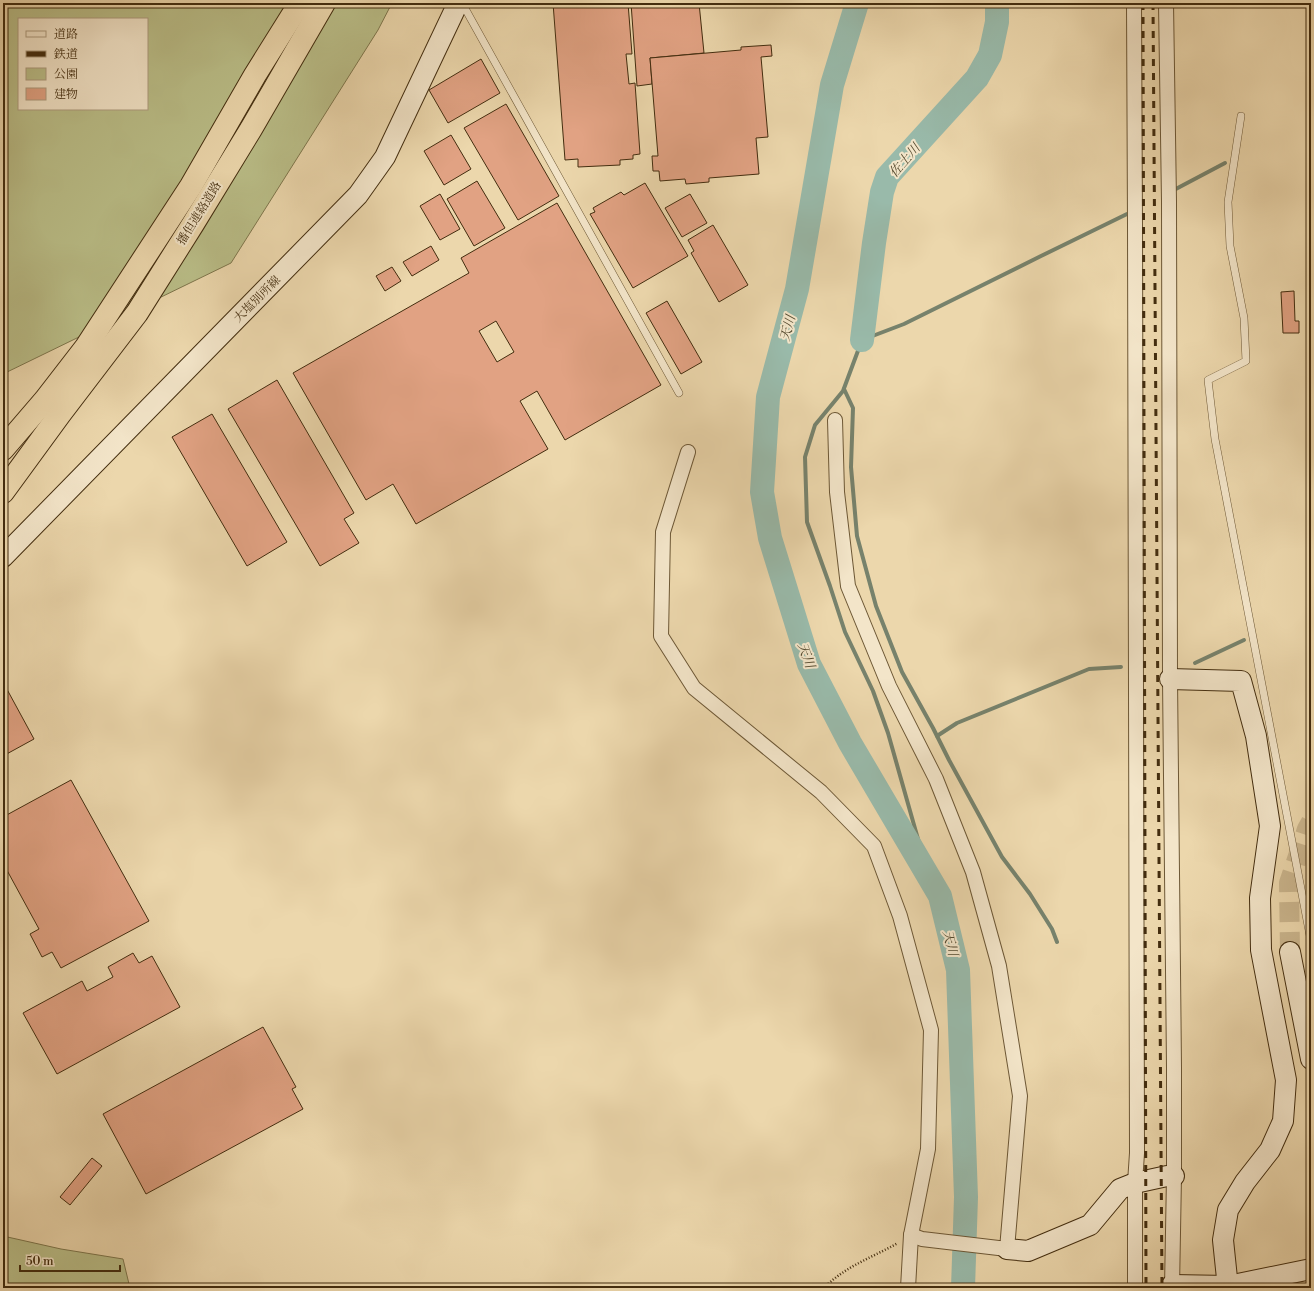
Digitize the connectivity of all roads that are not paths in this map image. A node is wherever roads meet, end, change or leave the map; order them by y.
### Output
1 (300, 3) edge
2 (324, 3) edge
3 (458, 3) edge
4 (462, 3) edge
5 (1134, 3) edge
6 (1166, 3) edge
7 (1241, 116) dead end
8 (679, 393) dead end
9 (52, 407) junction
10 (835, 420) dead end
11 (3, 443) edge
12 (3, 448) edge
13 (688, 452) dead end
14 (3, 480) edge
15 (3, 492) edge
16 (3, 557) edge
17 (1170, 679) junction
18 (1311, 941) edge
19 (1290, 952) tunnel mouth
20 (1311, 1059) edge
21 (1174, 1176) junction
22 (1135, 1183) junction
23 (916, 1237) junction
24 (1001, 1248) junction
25 (1311, 1269) edge
26 (1172, 1286) edge
27 (1228, 1287) edge
28 (908, 1288) edge
29 (1135, 1288) edge

1 - 9 highway, 播但連絡道路
2 - 9 highway, 播但連絡道路
3 - 16 street, 大塩別所線
4 - 8 lane
5 - 22 street
6 - 17 street
7 - 18 lane
9 - 11 highway
9 - 12 highway
9 - 14 highway
9 - 15 highway
10 - 24 street
13 - 23 street
17 - 21 street
17 - 27 street
19 - 20 street
21 - 22 street
21 - 26 street
22 - 24 street
22 - 29 street
23 - 24 street
23 - 28 street
25 - 27 street
26 - 27 street

